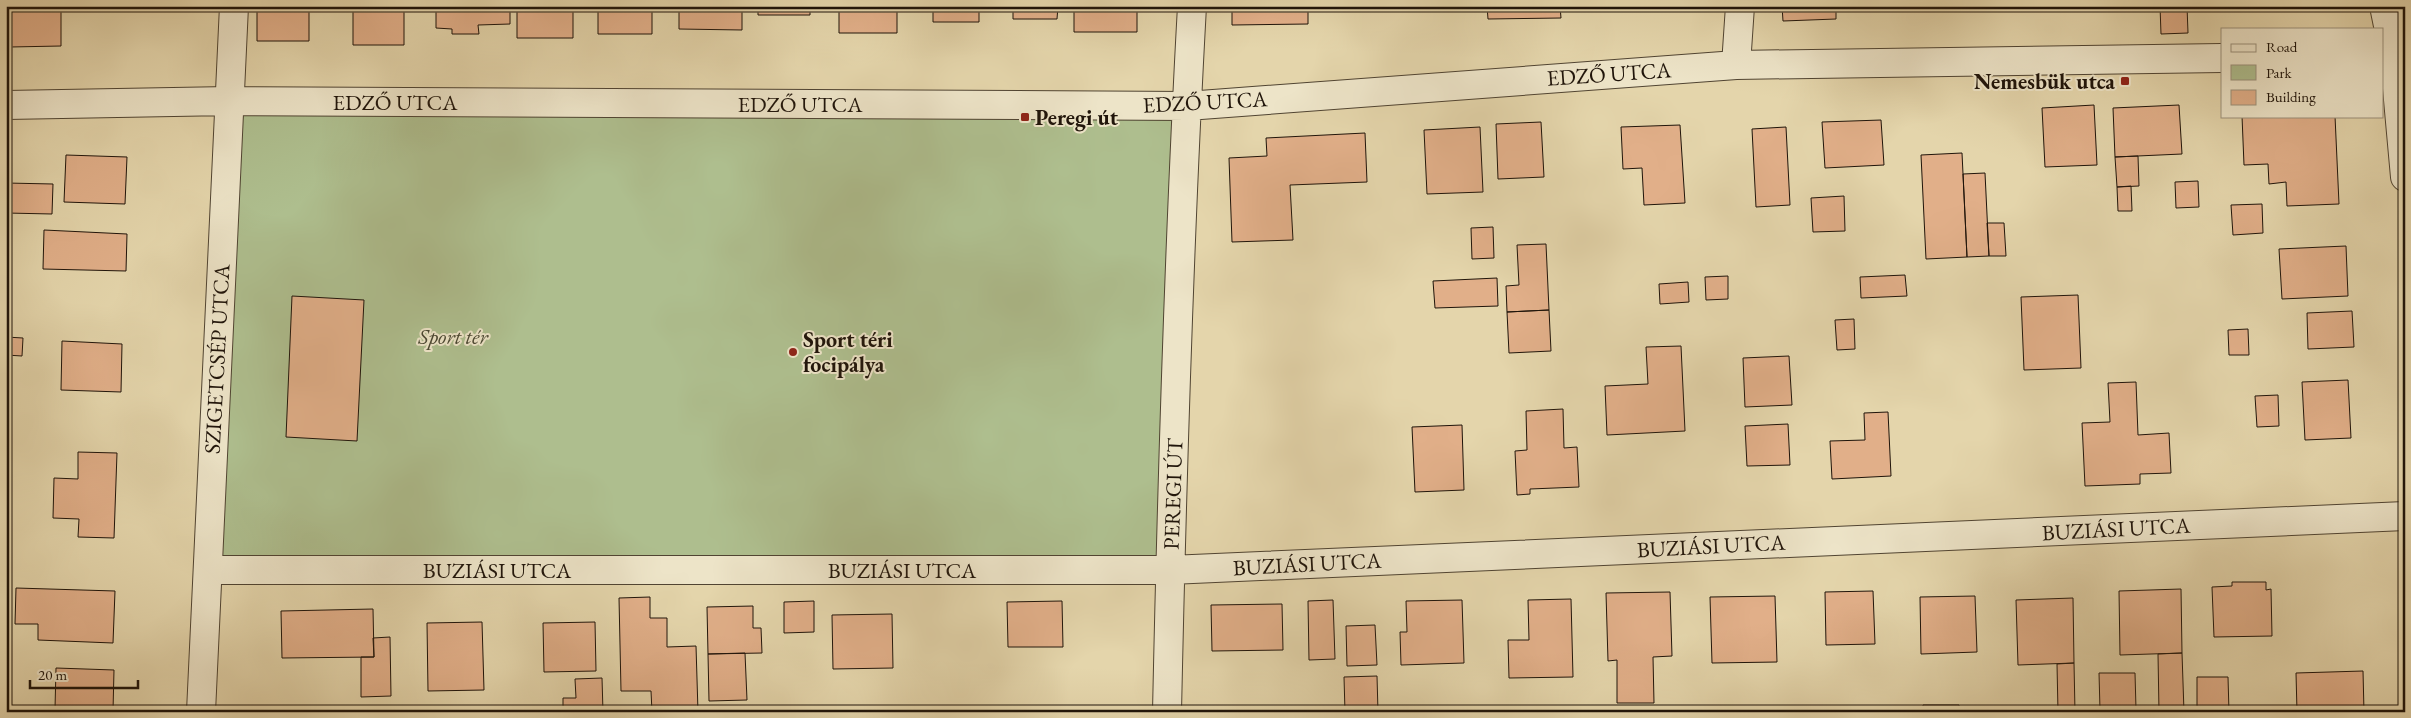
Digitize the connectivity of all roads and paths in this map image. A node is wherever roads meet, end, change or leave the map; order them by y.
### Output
1 (234, 6) edge
2 (1192, 6) edge
3 (1740, 6) edge
4 (2384, 6) edge
5 (2388, 56) edge
6 (2221, 58) edge
7 (1736, 65) junction
8 (229, 101) junction
9 (6, 105) edge
10 (1187, 106) junction
11 (2405, 177) edge
12 (2405, 516) edge
13 (208, 570) junction
14 (1170, 570) junction
15 (201, 712) edge
16 (1167, 712) edge

1 - 8 street, SZIGETCSÉP UTCA
2 - 10 street, PEREGI ÚT
3 - 7 street
4 - 5 street
5 - 11 street
6 - 7 street, EDZŐ UTCA
7 - 10 street, EDZŐ UTCA
8 - 9 street, EDZŐ UTCA
8 - 10 street, EDZŐ UTCA
8 - 13 street, SZIGETCSÉP UTCA
10 - 14 street, PEREGI ÚT
12 - 14 street, BUZIÁSI UTCA
13 - 14 street, BUZIÁSI UTCA
13 - 15 street, SZIGETCSÉP UTCA
14 - 16 street, PEREGI ÚT

